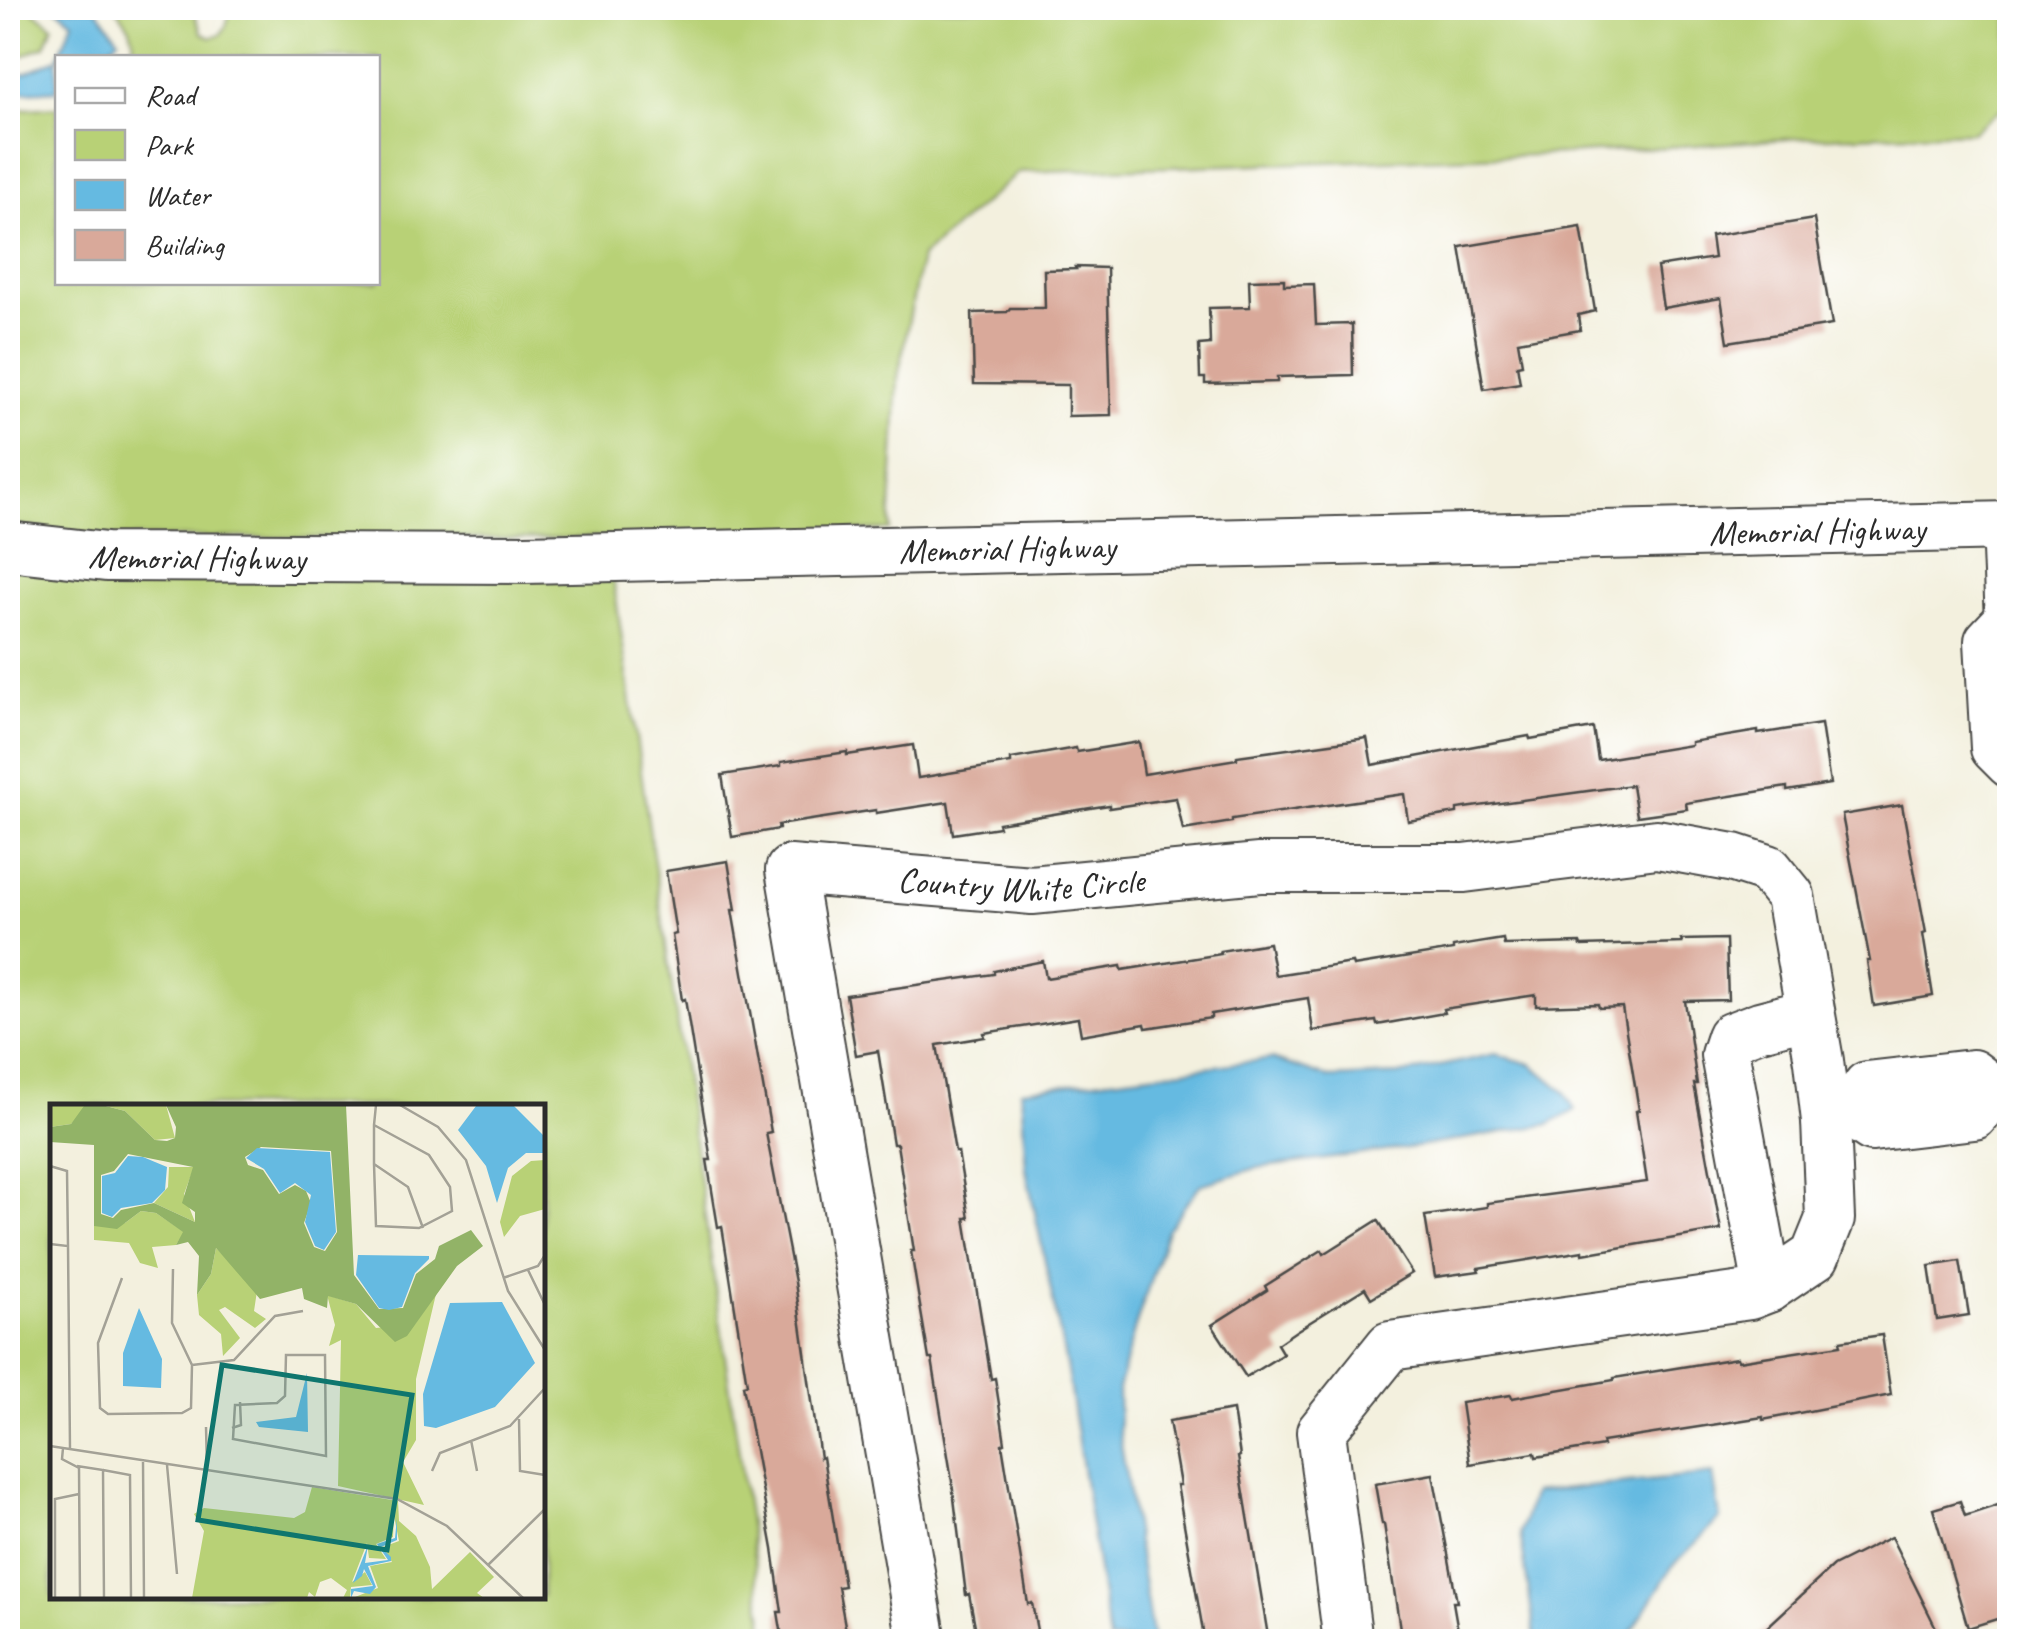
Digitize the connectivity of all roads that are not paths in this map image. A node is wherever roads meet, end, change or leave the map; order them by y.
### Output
1 (2008, 526) edge
2 (8, 546) edge
3 (2009, 622) edge
4 (2010, 763) edge
5 (1810, 1013) junction
6 (2005, 1080) edge
7 (1839, 1117) junction
8 (1768, 1288) junction
9 (922, 1642) edge
10 (1348, 1642) edge

1 - 2 street, Memorial Highway
1 - 3 street
3 - 4 street
5 - 7 street, Country White Circle
5 - 8 street
5 - 9 street, Country White Circle
6 - 7 street
7 - 8 street, Country White Circle
8 - 10 street, Country White Circle

